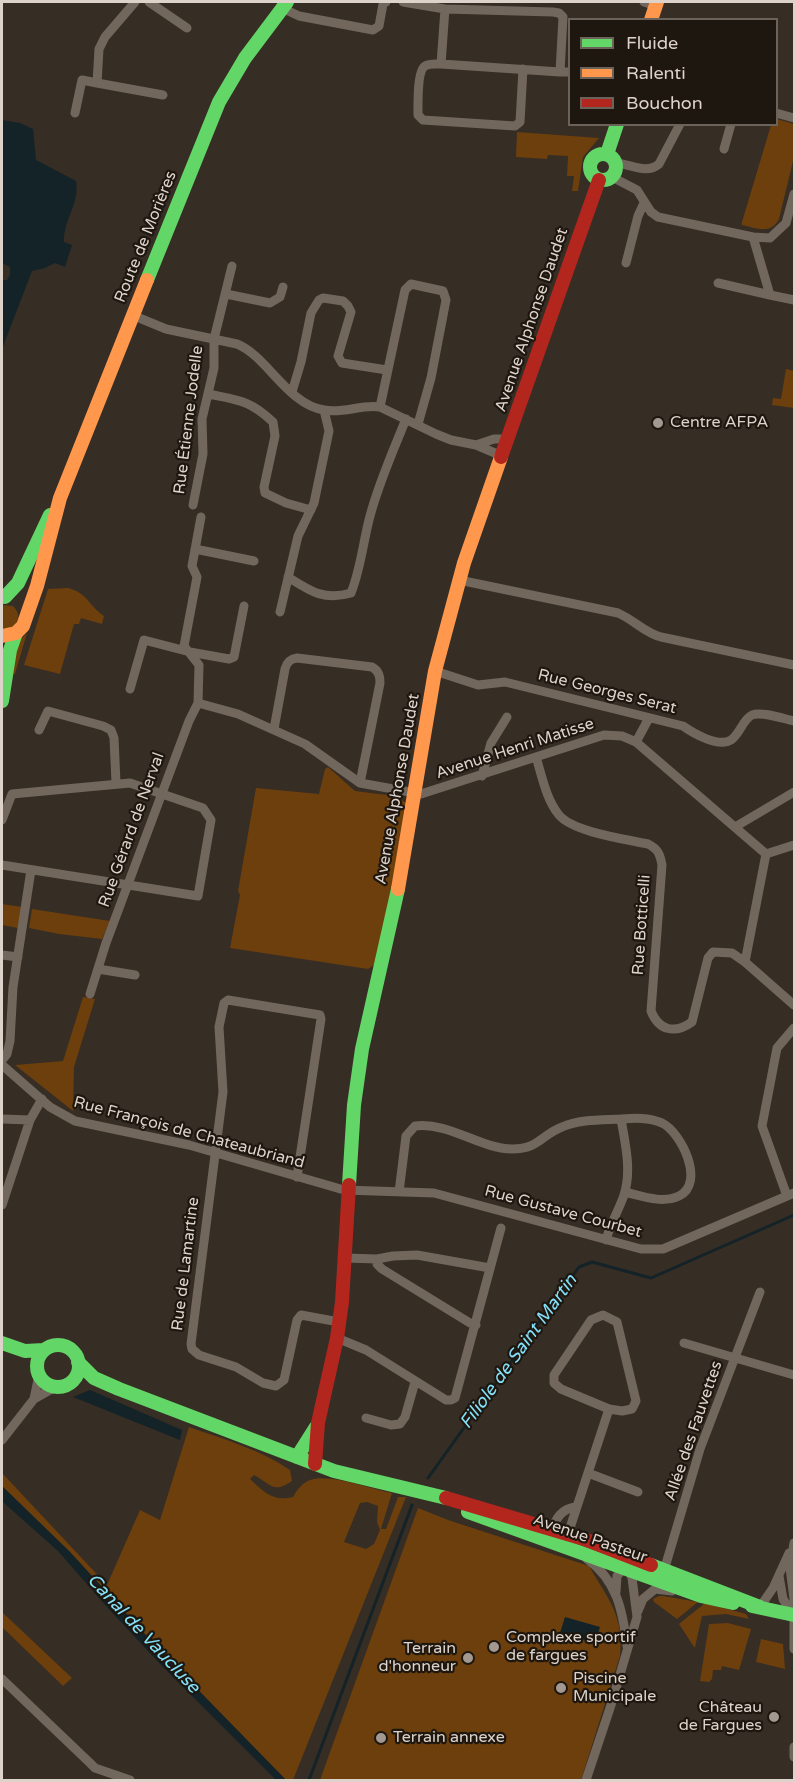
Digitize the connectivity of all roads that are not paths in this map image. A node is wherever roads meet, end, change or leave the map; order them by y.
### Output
1 (135, 2) edge
2 (149, 2) edge
3 (386, 2) edge
4 (403, 2) edge
5 (557, 2) edge
6 (285, 4) edge
7 (474, 5) edge
8 (445, 9) junction
9 (553, 12) junction
10 (187, 28) dead end
11 (441, 64) junction
12 (524, 69) junction
13 (565, 72) edge
14 (97, 83) junction
15 (162, 95) dead end
16 (75, 113) dead end
17 (778, 113) edge
18 (795, 118) edge
19 (617, 126) edge
20 (679, 126) edge
21 (730, 126) edge
22 (724, 149) dead end
23 (609, 168) junction
24 (795, 194) edge
25 (644, 203) junction
26 (753, 237) junction
27 (626, 263) dead end
28 (232, 266) dead end
29 (718, 283) dead end
30 (283, 287) dead end
31 (226, 294) junction
32 (770, 295) junction
33 (795, 300) edge
34 (132, 315) junction
35 (214, 339) junction
36 (387, 370) junction
37 (292, 392) junction
38 (208, 394) junction
39 (380, 407) junction
40 (324, 410) junction
41 (406, 419) junction
42 (418, 424) junction
43 (508, 439) junction
44 (476, 445) junction
45 (502, 456) junction
46 (60, 498) junction
47 (193, 505) dead end
48 (311, 510) junction
49 (201, 517) dead end
50 (195, 549) junction
51 (254, 561) dead end
52 (288, 577) junction
53 (459, 580) junction
54 (3, 598) edge
55 (244, 606) dead end
56 (280, 612) dead end
57 (26, 616) junction
58 (16, 633) junction
59 (2, 636) edge
60 (190, 652) junction
61 (795, 665) edge
62 (435, 671) junction
63 (130, 689) dead end
64 (2, 700) edge
65 (198, 704) junction
66 (507, 717) dead end
67 (649, 718) junction
68 (795, 721) edge
69 (274, 729) junction
70 (39, 730) dead end
71 (636, 742) junction
72 (536, 757) junction
73 (482, 776) junction
74 (117, 783) junction
75 (360, 783) junction
76 (795, 792) edge
77 (415, 793) junction
78 (162, 794) junction
79 (2, 820) edge
80 (735, 827) junction
81 (795, 845) edge
82 (766, 854) junction
83 (2, 865) edge
84 (31, 870) junction
85 (129, 884) junction
86 (2, 955) edge
87 (18, 957) junction
88 (745, 962) junction
89 (98, 969) junction
90 (135, 975) dead end
91 (90, 994) dead end
92 (795, 1005) edge
93 (795, 1028) edge
94 (2, 1060) edge
95 (2, 1065) edge
96 (42, 1100) junction
97 (2, 1119) edge
98 (621, 1119) junction
99 (30, 1120) junction
100 (214, 1153) junction
101 (297, 1177) junction
102 (350, 1191) junction
103 (399, 1192) junction
104 (625, 1192) junction
105 (791, 1195) edge
106 (2, 1205) edge
107 (501, 1228) dead end
108 (606, 1240) junction
109 (346, 1258) junction
110 (377, 1259) junction
111 (490, 1268) junction
112 (760, 1293) dead end
113 (339, 1322) junction
114 (476, 1325) junction
115 (337, 1338) junction
116 (3, 1343) edge
117 (684, 1343) dead end
118 (44, 1350) junction
119 (25, 1351) junction
120 (735, 1359) junction
121 (78, 1362) junction
122 (38, 1371) junction
123 (795, 1375) edge
124 (94, 1378) junction
125 (73, 1380) junction
126 (415, 1382) junction
127 (55, 1387) junction
128 (34, 1399) junction
129 (609, 1409) junction
130 (366, 1418) dead end
131 (318, 1423) junction
132 (2, 1440) edge
133 (297, 1457) junction
134 (315, 1464) junction
135 (588, 1473) junction
136 (638, 1492) dead end
137 (575, 1507) junction
138 (558, 1539) junction
139 (794, 1543) edge
140 (616, 1551) junction
141 (579, 1553) junction
142 (626, 1567) junction
143 (661, 1573) junction
144 (779, 1575) junction
145 (616, 1594) junction
146 (701, 1596) junction
147 (760, 1607) junction
148 (794, 1615) edge
149 (637, 1617) junction
150 (795, 1649) edge
151 (627, 1652) junction
152 (2, 1679) edge
153 (795, 1747) edge
154 (795, 1757) edge
155 (130, 1780) edge
156 (586, 1780) edge

1 - 14 street
2 - 10 street
3 - 6 street
4 - 8 street
5 - 9 street
6 - 34 main road, Route de Morières
7 - 8 street
7 - 9 street
8 - 11 street
9 - 13 street
11 - 12 street
11 - 12 street
12 - 13 street
14 - 15 street
14 - 16 street
17 - 18 street
19 - 23 main road, Avenue Alphonse Daudet
20 - 23 street
21 - 22 street
23 - 25 street
23 - 43 main road, Avenue Alphonse Daudet
24 - 26 street
25 - 26 street
25 - 27 street
26 - 32 street
28 - 31 street, Rue Étienne Jodelle
29 - 32 street
30 - 31 street
31 - 35 street, Rue Étienne Jodelle
32 - 33 street
34 - 35 street
34 - 46 main road, Route de Morières
35 - 37 street
35 - 38 street, Rue Étienne Jodelle
36 - 37 street
36 - 39 street
36 - 42 street
37 - 40 street
38 - 47 street, Rue Étienne Jodelle
38 - 48 street
39 - 40 street
39 - 41 street
40 - 48 street
41 - 42 street
41 - 52 street
42 - 44 street
43 - 44 street
43 - 45 main road, Avenue Alphonse Daudet
44 - 45 street
45 - 53 main road, Avenue Alphonse Daudet
46 - 54 main road, Route de Morières
46 - 57 main road, Route de Morières
48 - 52 street
49 - 50 street
50 - 51 street
50 - 60 street
52 - 56 street
53 - 61 street
53 - 62 main road, Avenue Alphonse Daudet
54 - 57 main road
55 - 60 street
57 - 58 main road, Route de Morières
58 - 59 main road
58 - 64 main road
60 - 63 street
60 - 65 street
62 - 67 street, Rue Georges Serat
62 - 77 main road, Avenue Alphonse Daudet
65 - 69 street
65 - 78 street, Rue Gérard de Nerval
66 - 73 street
67 - 68 street, Rue Georges Serat
67 - 71 street
69 - 75 street
69 - 75 street
70 - 74 street
71 - 72 street, Avenue Henri Matisse
71 - 80 street, Avenue Henri Matisse
72 - 73 street, Avenue Henri Matisse
72 - 88 street, Rue Botticelli
73 - 77 street, Avenue Henri Matisse
74 - 78 street
74 - 79 street
75 - 77 street
76 - 80 street
77 - 102 main road, Avenue Alphonse Daudet
78 - 85 street, Rue Gérard de Nerval
78 - 85 street
80 - 82 street, Avenue Henri Matisse
81 - 82 street
82 - 88 street
83 - 84 street
84 - 85 street
84 - 87 street
85 - 89 street, Rue Gérard de Nerval
86 - 87 street
87 - 94 street
88 - 92 street
89 - 90 street
89 - 91 street, Rue Gérard de Nerval
93 - 105 street
95 - 96 street, Rue François de Chateaubriand
96 - 99 street
96 - 100 street, Rue François de Chateaubriand
97 - 99 street
98 - 103 street
98 - 104 street
98 - 104 street
99 - 106 street
100 - 101 street, Rue François de Chateaubriand
100 - 101 street
100 - 113 street, Rue de Lamartine
101 - 102 street, Rue François de Chateaubriand
102 - 103 street, Rue Gustave Courbet
102 - 109 main road, Avenue Alphonse Daudet
103 - 108 street, Rue Gustave Courbet
104 - 108 street
105 - 108 street, Rue Gustave Courbet
107 - 111 street
109 - 110 street
109 - 113 main road, Avenue Alphonse Daudet
110 - 111 street
110 - 114 street
111 - 114 street
112 - 120 street, Allée des Fauvettes
113 - 115 main road, Avenue Alphonse Daudet
114 - 126 street
115 - 126 street
115 - 131 main road, Avenue Alphonse Daudet
116 - 119 main road
117 - 120 street
118 - 119 main road
118 - 121 main road
118 - 122 main road
119 - 122 main road
120 - 123 street
120 - 143 street, Allée des Fauvettes
121 - 124 main road, Avenue Pasteur
121 - 125 main road
122 - 127 main road
122 - 128 street
124 - 125 main road, Avenue Pasteur
124 - 133 main road, Avenue Pasteur
125 - 127 main road
126 - 130 street
127 - 128 street
128 - 132 street
129 - 129 street
129 - 135 street
131 - 133 main road, Avenue Alphonse Daudet
131 - 134 main road, Avenue Alphonse Daudet
133 - 134 main road, Avenue Pasteur
134 - 138 main road, Avenue Pasteur
135 - 136 street
135 - 137 street
137 - 138 street
137 - 138 street
138 - 140 main road, Avenue Pasteur
138 - 141 main road, Avenue Pasteur
139 - 144 street
139 - 148 street
140 - 142 street
140 - 143 main road, Avenue Pasteur
141 - 142 main road, Avenue Pasteur
141 - 145 street
142 - 143 main road, Avenue Pasteur
142 - 145 street
142 - 149 street
143 - 146 main road, Avenue Pasteur
143 - 147 main road, Avenue Pasteur
144 - 147 street
144 - 148 street
145 - 151 street
146 - 147 main road, Avenue Pasteur
146 - 149 street
147 - 148 main road, Avenue Pasteur
148 - 150 street
149 - 151 street
151 - 156 street
152 - 155 street
153 - 154 street

